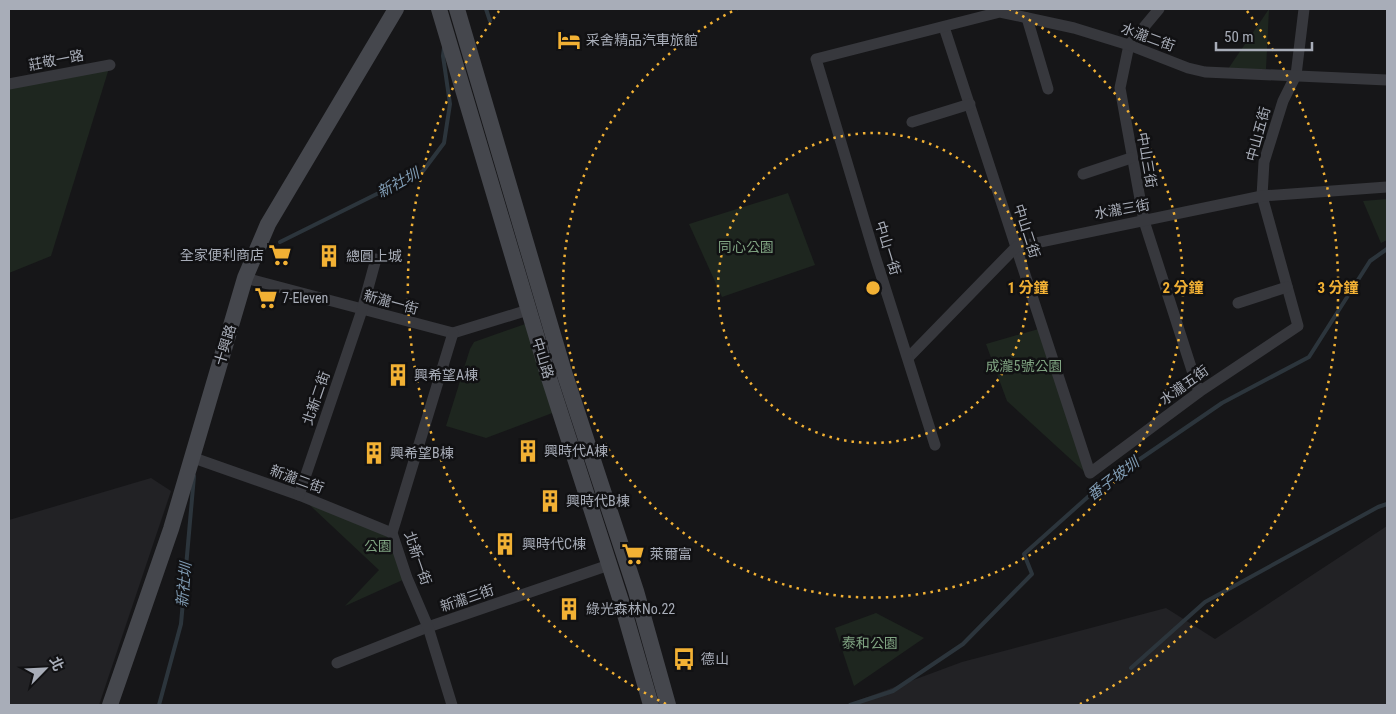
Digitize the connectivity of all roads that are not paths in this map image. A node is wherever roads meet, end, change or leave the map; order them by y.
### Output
1 (396, 9) edge
2 (439, 9) edge
3 (457, 9) edge
4 (1159, 9) edge
5 (1304, 9) edge
6 (1027, 18) junction
7 (944, 27) junction
8 (1129, 45) junction
9 (816, 59) joint
10 (110, 65) dead end
11 (1296, 75) junction
12 (1387, 80) edge
13 (9, 84) edge
14 (1048, 89) dead end
15 (970, 104) junction
16 (912, 122) dead end
17 (1131, 158) junction
18 (1082, 174) dead end
19 (1387, 187) edge
20 (1262, 196) junction
21 (1144, 221) junction
22 (1016, 247) junction
23 (376, 259) dead end
24 (245, 278) junction
25 (1287, 287) junction
26 (1238, 303) dead end
27 (362, 310) junction
28 (528, 310) junction
29 (1298, 326) joint
30 (453, 333) junction
31 (908, 358) junction
32 (1199, 392) junction
33 (936, 445) dead end
34 (192, 457) junction
35 (1090, 473) joint
36 (300, 495) junction
37 (392, 533) junction
38 (609, 565) junction
39 (428, 627) junction
40 (337, 663) dead end
41 (110, 705) edge
42 (452, 705) edge
43 (651, 705) edge
44 (668, 705) edge

1 - 24 main road, 十興路
2 - 28 main road, 中山路
3 - 44 main road, 中山路
4 - 8 street
5 - 11 street, 中山五街
6 - 7 street, 水瀧二街
6 - 8 street, 水瀧二街
6 - 14 street
7 - 9 street, 水瀧二街
7 - 15 street, 中山二街
8 - 11 street, 水瀧二街
8 - 17 street, 中山三街
9 - 31 street, 中山一街
10 - 13 street, 莊敬一路
11 - 12 street, 水瀧二街
11 - 20 street, 中山五街
15 - 16 street
15 - 22 street, 中山二街
17 - 18 street
17 - 21 street, 中山三街
19 - 20 street, 水瀧三街
20 - 21 street, 水瀧三街
20 - 25 street, 中山五街
21 - 22 street, 水瀧三街
21 - 32 street, 中山三街
22 - 31 street
22 - 35 street, 中山二街
23 - 27 street, 北新二街
24 - 27 street, 新瀧一街
24 - 34 main road, 十興路
25 - 26 street
25 - 29 street, 中山五街
27 - 30 street, 新瀧一街
27 - 36 street, 北新二街
28 - 30 street
28 - 38 main road, 中山路
29 - 32 street, 水瀧五街
30 - 37 street, 北新一街
31 - 33 street, 中山一街
32 - 35 street, 水瀧五街
34 - 36 street, 新瀧二街
34 - 41 main road, 十興路
36 - 37 street, 新瀧二街
37 - 39 street, 北新一街
38 - 39 street, 新瀧三街
38 - 43 main road, 中山路
39 - 40 street, 新瀧三街
39 - 42 street, 北新一街

